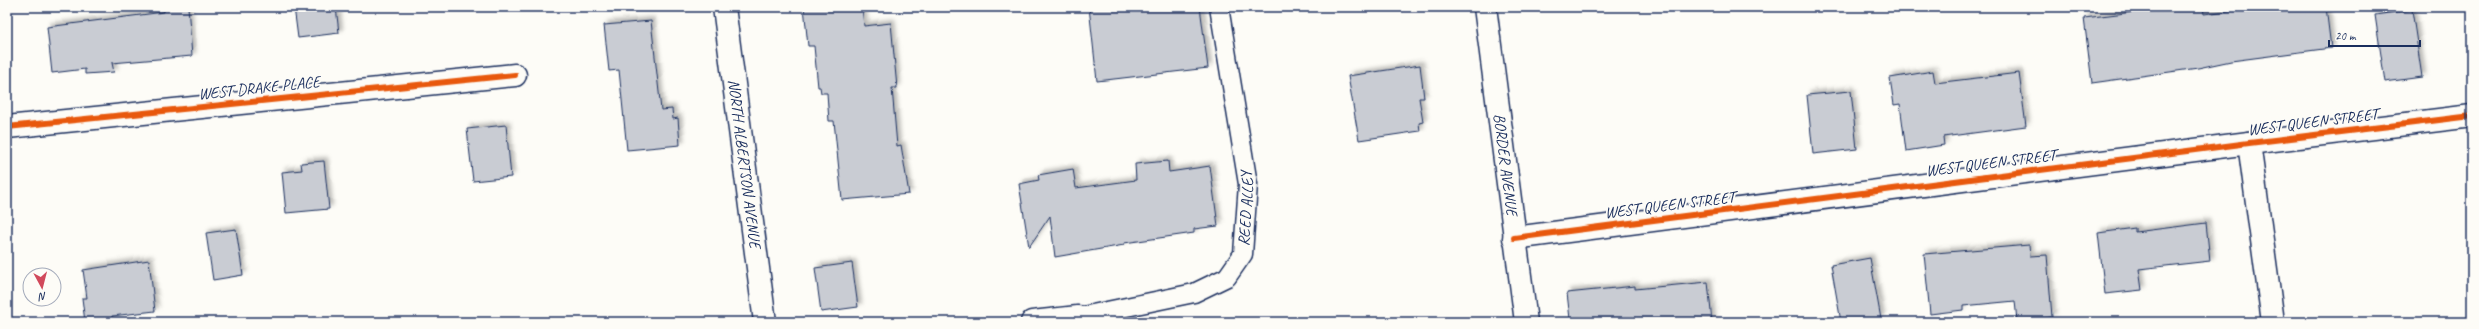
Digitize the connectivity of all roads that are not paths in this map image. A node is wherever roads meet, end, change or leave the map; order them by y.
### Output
1 (724, 7) edge
2 (1219, 7) edge
3 (1485, 7) edge
4 (515, 75) dead end
5 (2472, 116) edge
6 (7, 127) edge
7 (2249, 142) junction
8 (1514, 238) junction
9 (1078, 319) edge
10 (766, 322) edge
11 (1032, 322) edge
12 (1526, 322) edge
13 (2273, 322) edge

1 - 10 street, NORTH ALBERTSON AVENUE
2 - 9 lane, REED ALLEY
3 - 8 street, BORDER AVENUE
4 - 6 street, WEST DRAKE PLACE
5 - 7 street, WEST QUEEN STREET
7 - 8 street, WEST QUEEN STREET
7 - 13 street
8 - 12 street, BORDER AVENUE
9 - 11 street

